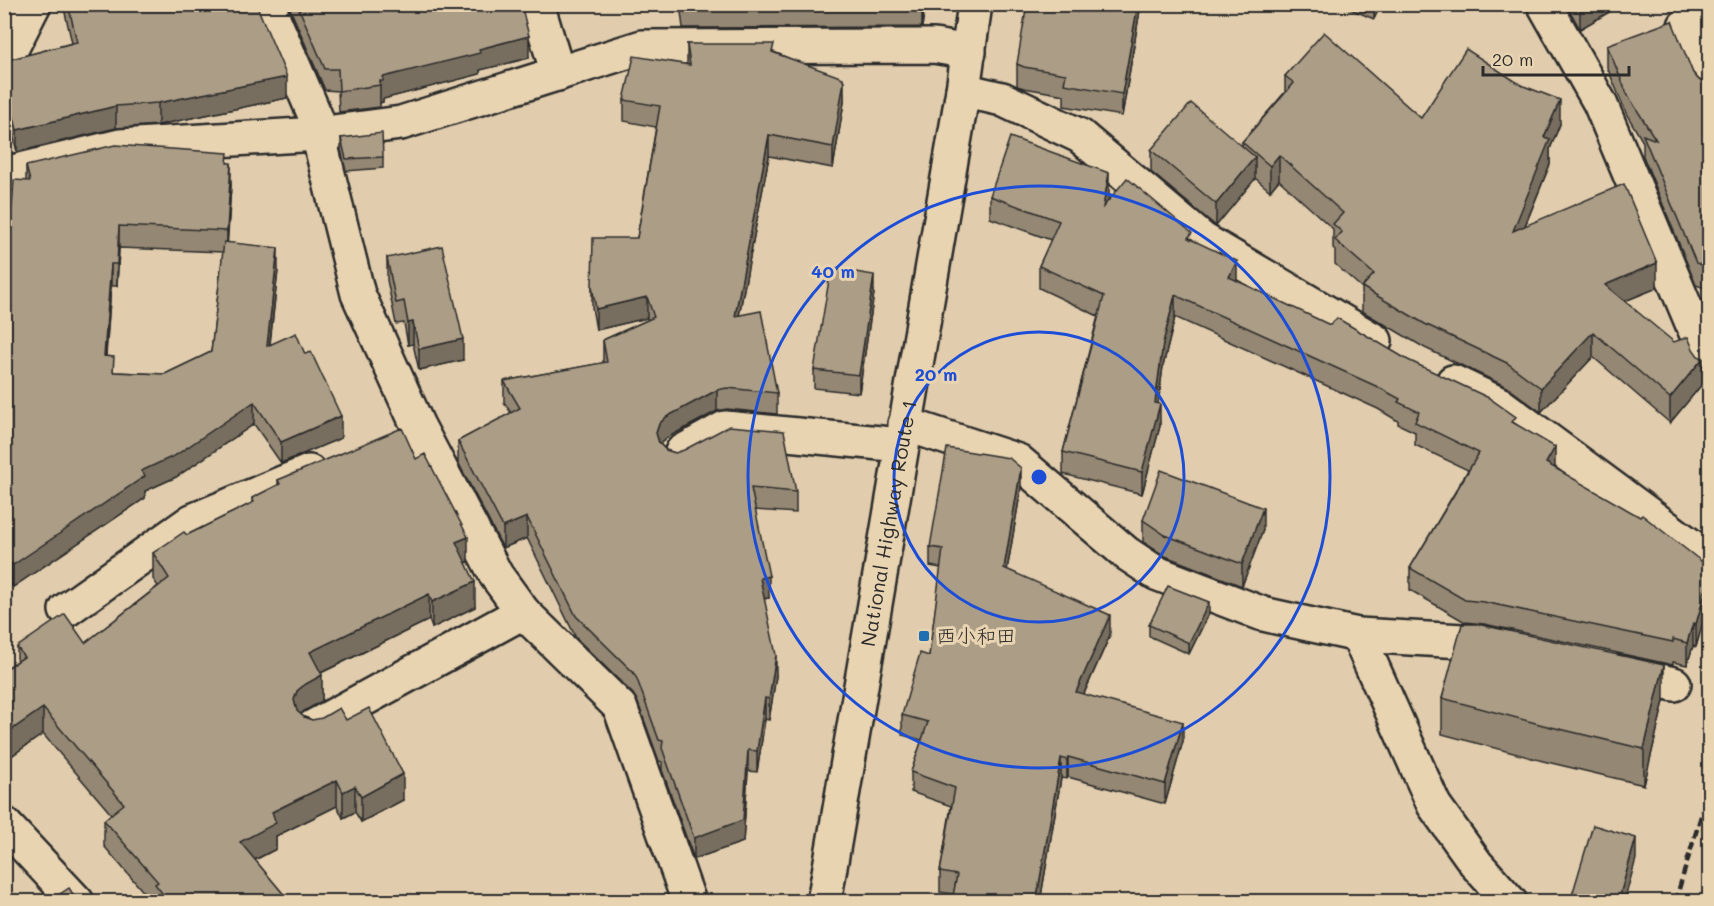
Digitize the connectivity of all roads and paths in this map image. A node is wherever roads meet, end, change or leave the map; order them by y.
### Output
1 (34, 4) edge
2 (267, 4) edge
3 (537, 4) edge
4 (975, 4) edge
5 (1544, 4) edge
6 (1710, 8) edge
7 (969, 52) junction
8 (4, 63) edge
9 (558, 74) junction
10 (1710, 87) edge
11 (963, 90) junction
12 (318, 134) junction
13 (4, 174) edge
14 (1702, 325) edge
15 (1710, 366) edge
16 (418, 426) junction
17 (903, 434) junction
18 (386, 440) edge
19 (675, 455) edge
20 (332, 462) edge
21 (1710, 560) edge
22 (66, 610) dead end
23 (523, 612) junction
24 (1358, 635) junction
25 (1526, 652) edge
26 (1594, 666) edge
27 (1674, 684) dead end
28 (313, 727) edge
29 (4, 824) edge
30 (77, 902) edge
31 (689, 902) edge
32 (824, 902) edge
33 (1510, 902) edge

1 - 8 main road
2 - 12 main road
3 - 9 main road
4 - 7 main road, National Highway Route 1
5 - 14 main road
6 - 10 main road
7 - 9 main road
7 - 11 main road, National Highway Route 1
9 - 12 main road
11 - 17 main road, National Highway Route 1
11 - 21 main road
12 - 13 main road
12 - 16 main road
14 - 15 main road
16 - 18 main road
16 - 23 main road
17 - 19 main road
17 - 24 main road
17 - 32 main road, National Highway Route 1
20 - 22 main road
23 - 28 main road
23 - 31 main road
24 - 25 main road
24 - 33 main road
26 - 27 main road
29 - 30 main road

